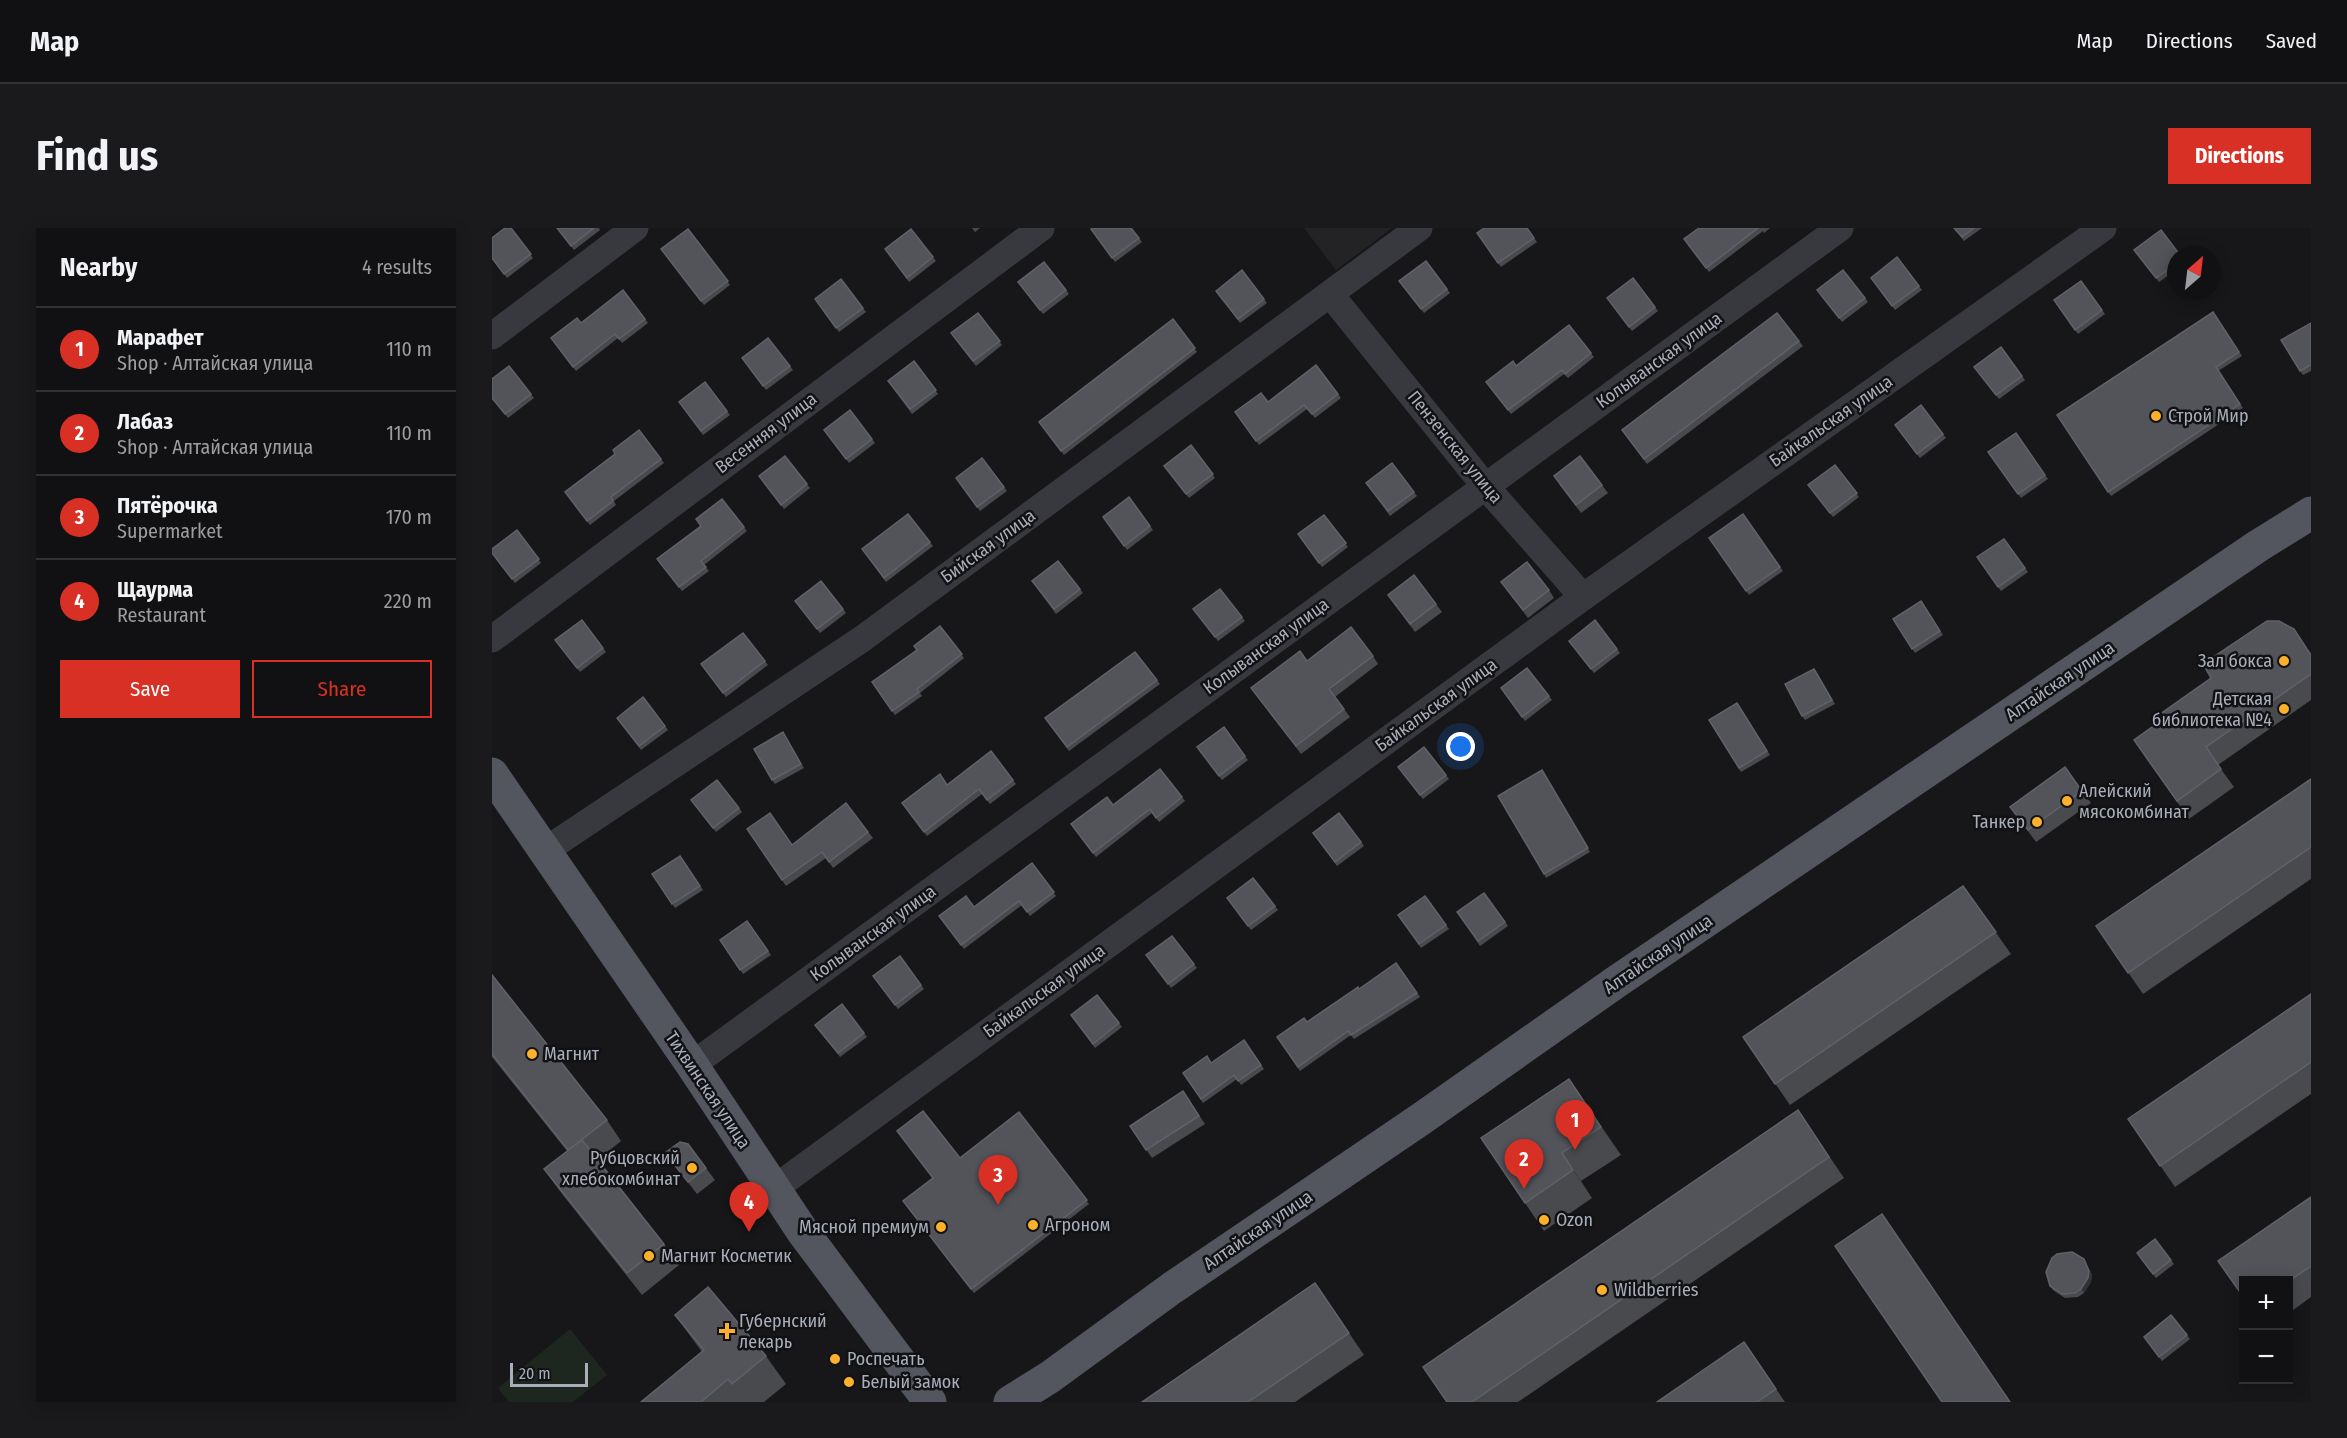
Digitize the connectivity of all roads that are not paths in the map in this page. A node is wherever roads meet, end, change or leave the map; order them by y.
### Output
1 (635, 228) edge
2 (1041, 228) edge
3 (1419, 228) edge
4 (1840, 228) edge
5 (2103, 228) edge
6 (1330, 294) junction
7 (492, 336) edge
8 (1485, 486) junction
9 (2311, 513) edge
10 (1583, 597) junction
11 (492, 639) edge
12 (492, 774) edge
13 (546, 850) junction
14 (692, 1065) junction
15 (775, 1188) junction
16 (930, 1402) edge
17 (1010, 1402) edge

1 - 7 street
2 - 11 street, Весенняя улица
3 - 6 street, Бийская улица
4 - 8 street, Колыванская улица
5 - 10 street, Байкальская улица
6 - 8 street, Пензенская улица
6 - 13 street, Бийская улица
8 - 10 street, Пензенская улица
8 - 14 street, Колыванская улица
9 - 17 main road, Алтайская улица
10 - 15 street, Байкальская улица
12 - 13 main road, Тихвинская улица
13 - 14 main road, Тихвинская улица
14 - 15 main road, Тихвинская улица
15 - 16 main road, Тихвинская улица

